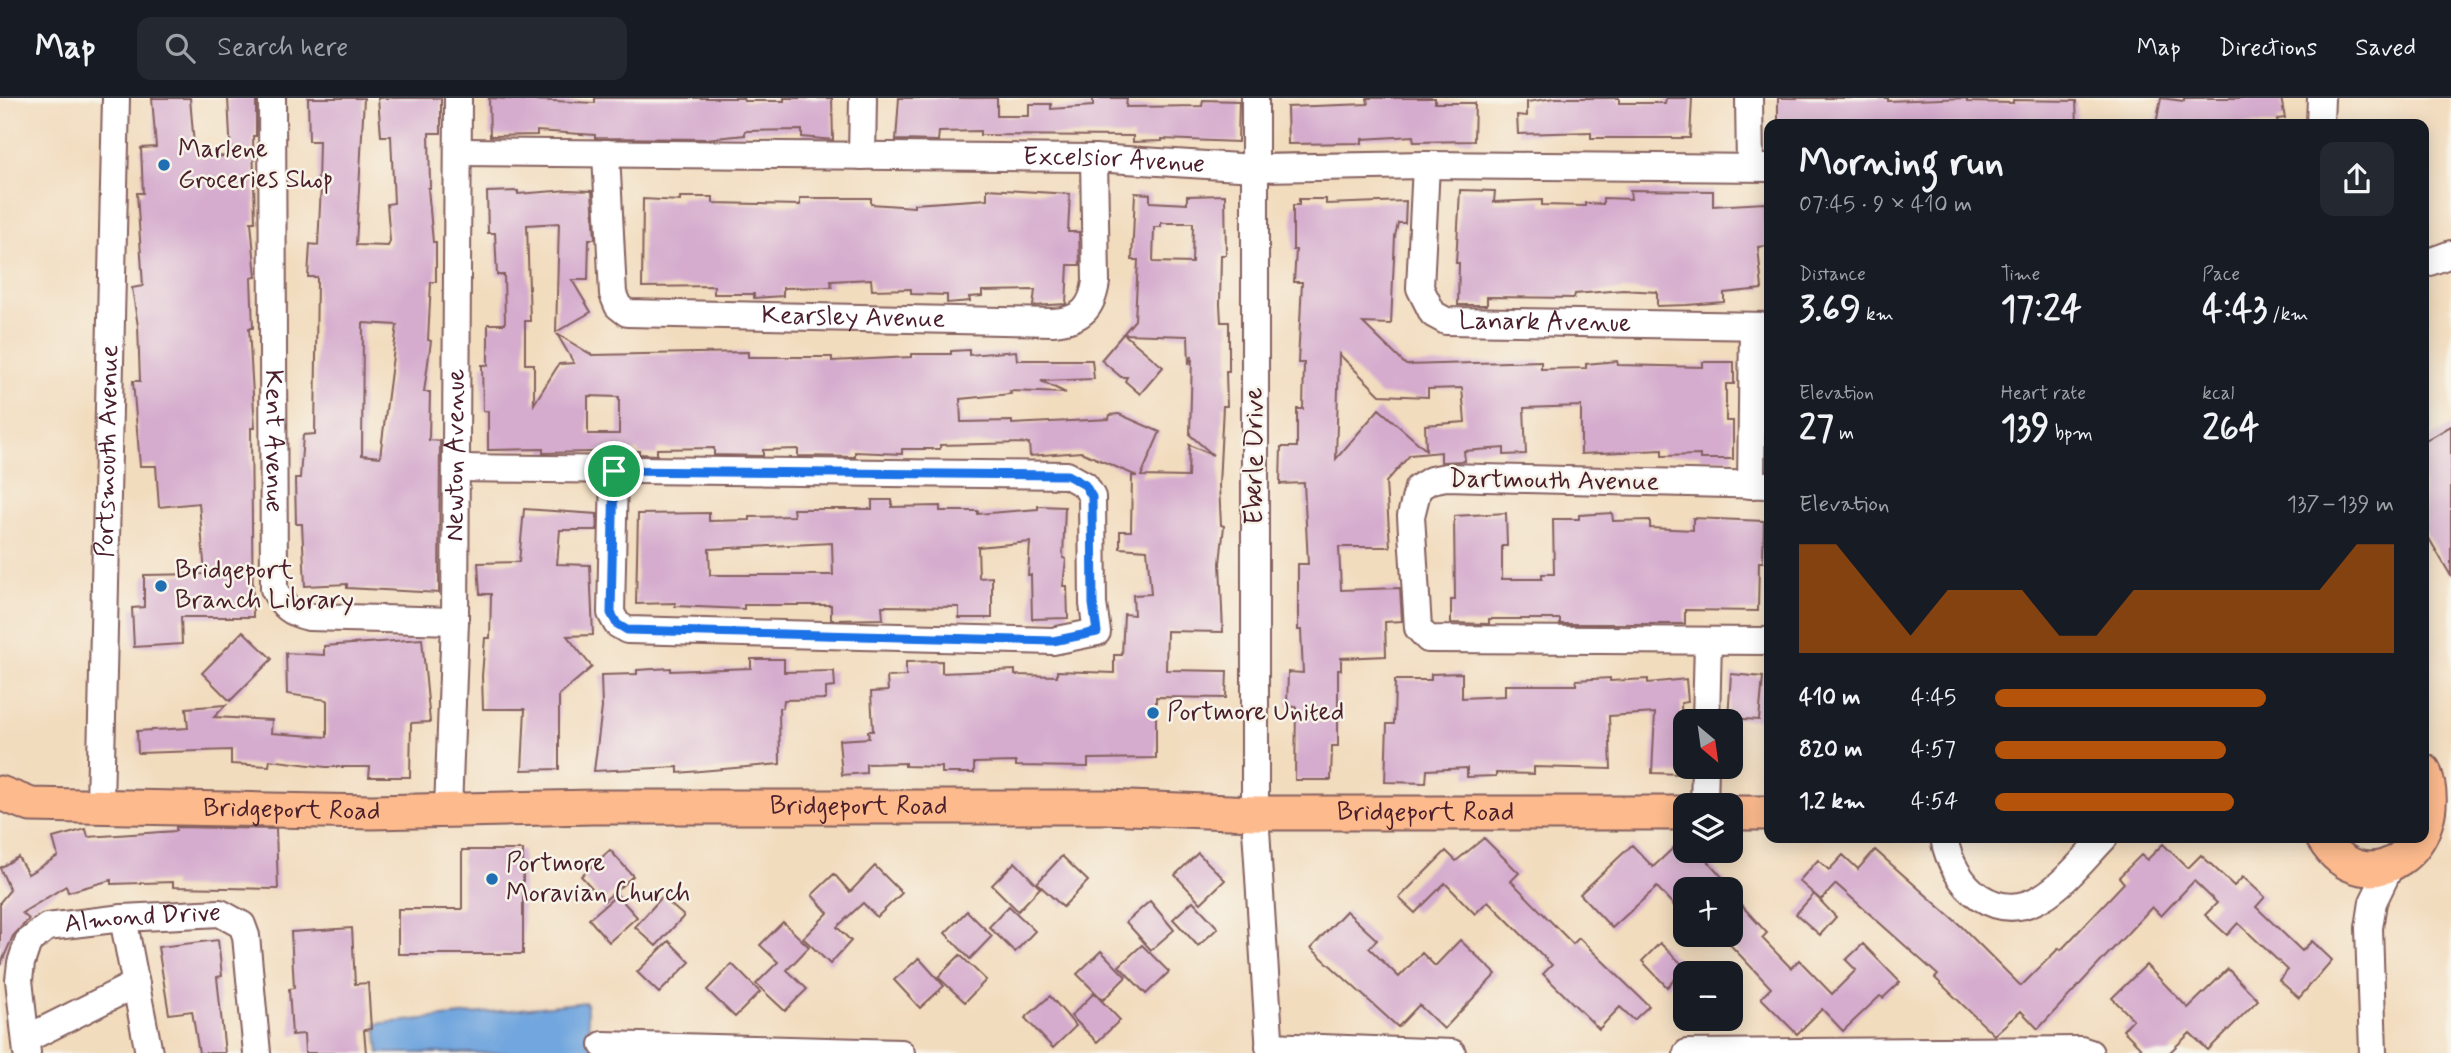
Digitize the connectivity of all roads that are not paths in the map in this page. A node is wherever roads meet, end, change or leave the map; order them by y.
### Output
1 (116, 98) edge
2 (272, 98) edge
3 (458, 98) edge
4 (863, 98) edge
5 (1255, 98) edge
6 (1749, 98) edge
7 (2321, 98) edge
8 (2320, 119) edge
9 (458, 152) junction
10 (606, 153) junction
11 (862, 156) junction
12 (1094, 158) junction
13 (1426, 165) junction
14 (1760, 167) edge
15 (1255, 168) junction
16 (2451, 254) edge
17 (2429, 262) edge
18 (1761, 326) edge
19 (456, 468) junction
20 (614, 471) junction
21 (1760, 485) edge
22 (455, 621) junction
23 (1708, 641) junction
24 (1764, 641) edge
25 (1706, 709) edge
26 (2429, 779) edge
27 (0, 793) edge
28 (31, 805) junction
29 (100, 805) junction
30 (448, 810) junction
31 (2444, 810) edge
32 (1255, 813) junction
33 (1673, 813) edge
34 (1743, 813) edge
35 (1764, 813) edge
36 (0, 818) edge
37 (1945, 843) edge
38 (2099, 843) edge
39 (2327, 843) edge
40 (2437, 843) edge
41 (2349, 863) junction
42 (2390, 867) junction
43 (122, 918) junction
44 (2369, 928) junction
45 (136, 984) junction
46 (603, 1045) dead end
47 (27, 1046) edge
48 (1270, 1049) edge
49 (703, 1050) edge
50 (149, 1053) edge
51 (257, 1053) edge
52 (901, 1053) edge
53 (1452, 1053) edge
54 (1687, 1053) edge
55 (2090, 1053) edge
56 (2373, 1053) edge

1 - 29 street, Portsmouth Avenue
2 - 22 street, Kent Avenue
3 - 9 street, Newton Avenue
4 - 11 street
5 - 15 street, Eberle Drive
6 - 14 street
7 - 8 street
9 - 10 street, Excelsior Avenue
9 - 19 street, Newton Avenue
10 - 11 street, Excelsior Avenue
10 - 12 street, Kearsley Avenue
11 - 12 street, Excelsior Avenue
12 - 15 street, Excelsior Avenue
13 - 14 street, Excelsior Avenue
13 - 15 street, Excelsior Avenue
13 - 18 street, Lanark Avenue
15 - 32 street, Eberle Drive
16 - 17 street
18 - 21 street
19 - 20 street
19 - 22 street, Newton Avenue
20 - 20 street
21 - 23 street, Dartmouth Avenue
22 - 30 street, Newton Avenue
23 - 24 street, Dartmouth Avenue
23 - 25 street
26 - 31 main road
27 - 28 main road, Bridgeport Road
28 - 29 main road, Bridgeport Road
28 - 36 main road, Bridgeport Road
29 - 30 main road, Bridgeport Road
30 - 32 main road, Bridgeport Road
31 - 40 main road
32 - 33 main road, Bridgeport Road
32 - 48 street, Eberle Drive
34 - 35 main road
37 - 38 street
39 - 41 main road
40 - 42 main road
41 - 42 main road
41 - 44 street
42 - 44 street
43 - 45 street
43 - 47 street, Almond Drive
43 - 51 street, Almond Drive
44 - 56 street
45 - 47 street
45 - 50 street
46 - 49 street
48 - 53 street
49 - 52 street
54 - 55 street

